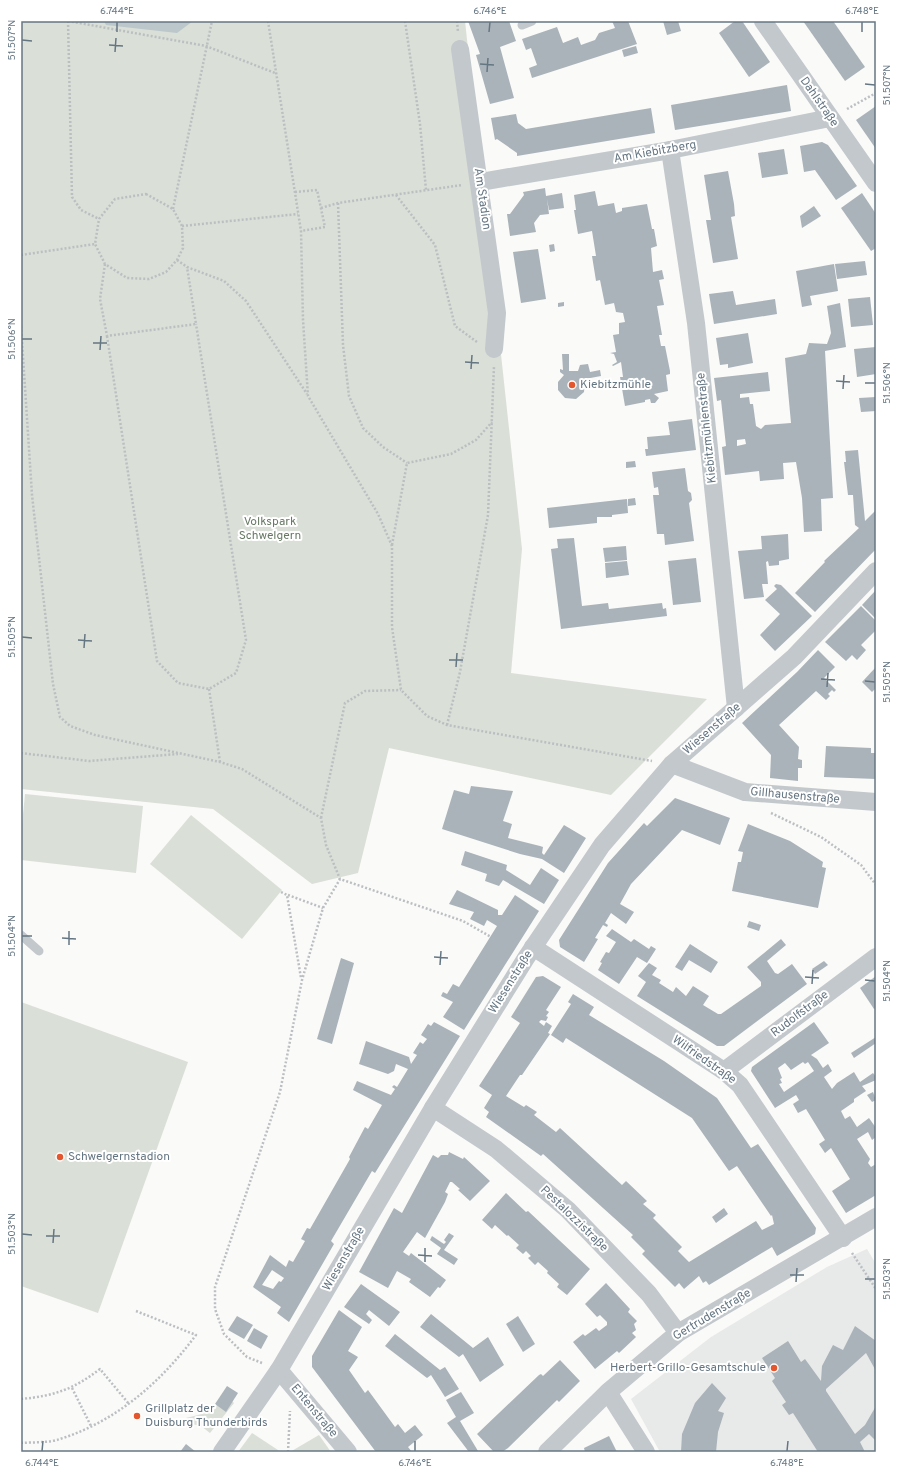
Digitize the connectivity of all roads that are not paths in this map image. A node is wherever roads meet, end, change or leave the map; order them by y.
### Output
1 (532, 21) edge
2 (763, 21) edge
3 (522, 25) dead end
4 (460, 50) dead end
5 (830, 118) junction
6 (670, 150) junction
7 (480, 182) junction
8 (876, 183) edge
9 (494, 350) road end
10 (876, 571) edge
11 (736, 708) junction
12 (672, 764) junction
13 (876, 802) edge
14 (21, 935) edge
15 (533, 947) junction
16 (39, 951) dead end
17 (876, 958) edge
18 (724, 1071) junction
19 (433, 1108) junction
20 (876, 1218) edge
21 (843, 1238) junction
22 (678, 1334) junction
23 (280, 1370) junction
24 (608, 1392) junction
25 (222, 1452) edge
26 (348, 1452) edge
27 (547, 1452) edge
28 (646, 1452) edge

1 - 3 lane
2 - 5 street, Dahlstraße
4 - 7 street, Am Stadion
5 - 6 street, Am Kiebitzberg
5 - 8 street, Dahlstraße
6 - 7 street, Am Kiebitzberg
6 - 11 street, Kiebitzmühlenstraße
7 - 9 street, Am Stadion
10 - 11 street, Wiesenstraße
11 - 12 street, Wiesenstraße
12 - 13 street, Gillhausenstraße
12 - 15 street, Wiesenstraße
14 - 16 lane
15 - 18 street, Wilfriedstraße
15 - 19 street, Wiesenstraße
17 - 18 street, Rudolfstraße
18 - 21 street, Wilfriedstraße
19 - 22 street, Pestalozzistraße
19 - 23 street, Wiesenstraße
20 - 21 street, Gertrudenstraße
21 - 22 street, Gertrudenstraße
22 - 24 street, Gertrudenstraße
23 - 25 street, Wiesenstraße
23 - 26 street, Entenstraße
24 - 27 street, Gertrudenstraße
24 - 28 street

